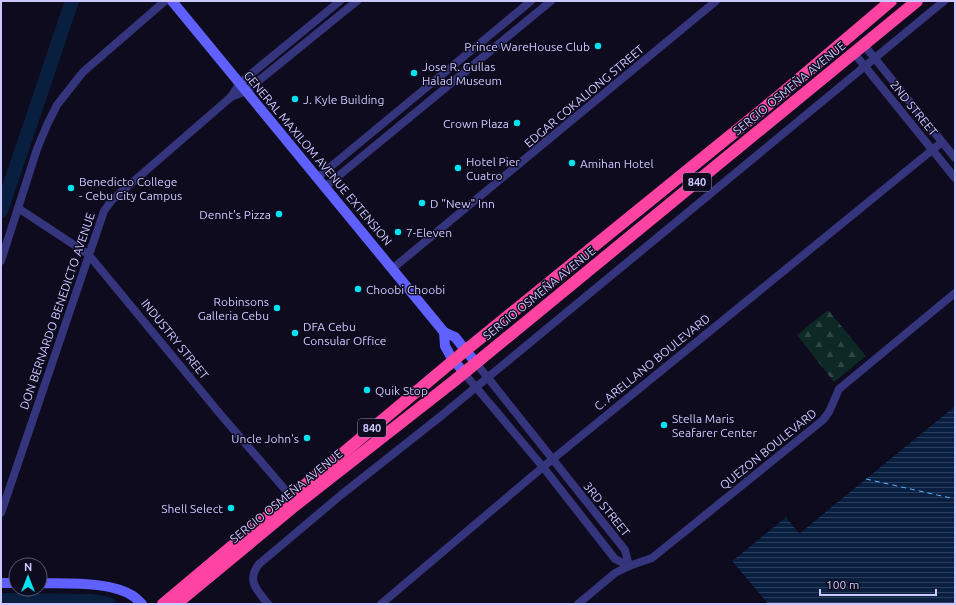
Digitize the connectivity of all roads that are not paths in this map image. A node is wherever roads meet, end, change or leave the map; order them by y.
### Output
1 (165, 1) edge
2 (172, 1) edge
3 (340, 1) edge
4 (357, 1) edge
5 (530, 1) edge
6 (716, 1) edge
7 (892, 1) edge
8 (917, 1) edge
9 (944, 1) edge
10 (545, 3) edge
11 (864, 45) junction
12 (854, 53) junction
13 (874, 57) junction
14 (864, 66) junction
15 (451, 67) junction
16 (459, 76) junction
17 (240, 83) junction
18 (246, 92) junction
19 (231, 97) junction
20 (942, 142) junction
21 (932, 150) junction
22 (955, 158) edge
23 (317, 178) junction
24 (955, 178) edge
25 (325, 187) junction
26 (18, 208) junction
27 (88, 254) junction
28 (1, 261) edge
29 (392, 269) junction
30 (955, 293) edge
31 (444, 332) junction
32 (466, 350) junction
33 (454, 360) junction
34 (476, 363) junction
35 (464, 373) junction
36 (487, 378) junction
37 (476, 387) junction
38 (552, 459) junction
39 (542, 467) junction
40 (294, 500) junction
41 (1, 513) edge
42 (629, 566) junction
43 (48, 583) edge
44 (142, 604) edge
45 (163, 604) edge
46 (176, 604) edge
47 (268, 604) edge
48 (380, 604) edge
49 (578, 604) edge

1 - 26 street
2 - 17 main road, GENERAL MAXILOM AVENUE EXTENSION
3 - 17 street, DON BERNARDO BENEDICTO AVENUE
4 - 18 street
5 - 15 street
6 - 29 street, EDGAR COKALIONG STREET
7 - 32 highway, SERGIO OSMEÑA AVENUE / 840
8 - 11 highway, SERGIO OSMEÑA AVENUE / 840
9 - 13 street
10 - 16 street
11 - 12 highway, SERGIO OSMEÑA AVENUE / 840
11 - 13 street, 2ND STREET
12 - 14 street, 2ND STREET
12 - 34 highway, SERGIO OSMEÑA AVENUE / 840
13 - 14 street
13 - 20 street, 2ND STREET
14 - 21 street, 2ND STREET
14 - 36 street
15 - 16 street
15 - 23 street
16 - 25 street
17 - 18 main road, GENERAL MAXILOM AVENUE EXTENSION
17 - 19 street, DON BERNARDO BENEDICTO AVENUE
18 - 19 street, DON BERNARDO BENEDICTO AVENUE
18 - 23 main road, GENERAL MAXILOM AVENUE EXTENSION
19 - 27 street, DON BERNARDO BENEDICTO AVENUE
20 - 21 street, C. ARELLANO BOULEVARD
20 - 22 street, 2ND STREET
21 - 24 street, 2ND STREET
21 - 38 street, C. ARELLANO BOULEVARD
23 - 25 main road, GENERAL MAXILOM AVENUE EXTENSION
25 - 29 main road, GENERAL MAXILOM AVENUE EXTENSION
26 - 27 street, INDUSTRY STREET
26 - 28 street
27 - 40 street, INDUSTRY STREET
27 - 41 street, DON BERNARDO BENEDICTO AVENUE
29 - 31 main road, GENERAL MAXILOM AVENUE EXTENSION
30 - 42 street, QUEZON BOULEVARD
31 - 32 main road, GENERAL MAXILOM AVENUE EXTENSION
31 - 33 main road, GENERAL MAXILOM AVENUE EXTENSION
32 - 33 highway, SERGIO OSMEÑA AVENUE / 840
32 - 34 main road, GENERAL MAXILOM AVENUE EXTENSION
33 - 35 main road, GENERAL MAXILOM AVENUE EXTENSION
33 - 40 highway, SERGIO OSMEÑA AVENUE / 840
34 - 35 highway, SERGIO OSMEÑA AVENUE / 840
34 - 36 street, 3RD STREET
35 - 37 street, 3RD STREET
35 - 40 highway, SERGIO OSMEÑA AVENUE / 840
36 - 37 street
36 - 38 street, 3RD STREET
37 - 39 street, 3RD STREET
37 - 47 street
38 - 39 street, C. ARELLANO BOULEVARD
38 - 42 street, 3RD STREET
39 - 42 street, 3RD STREET
39 - 48 street, C. ARELLANO BOULEVARD
40 - 45 highway, SERGIO OSMEÑA AVENUE / 840
40 - 46 highway, SERGIO OSMEÑA AVENUE / 840
42 - 49 street, QUEZON BOULEVARD
43 - 44 main road

